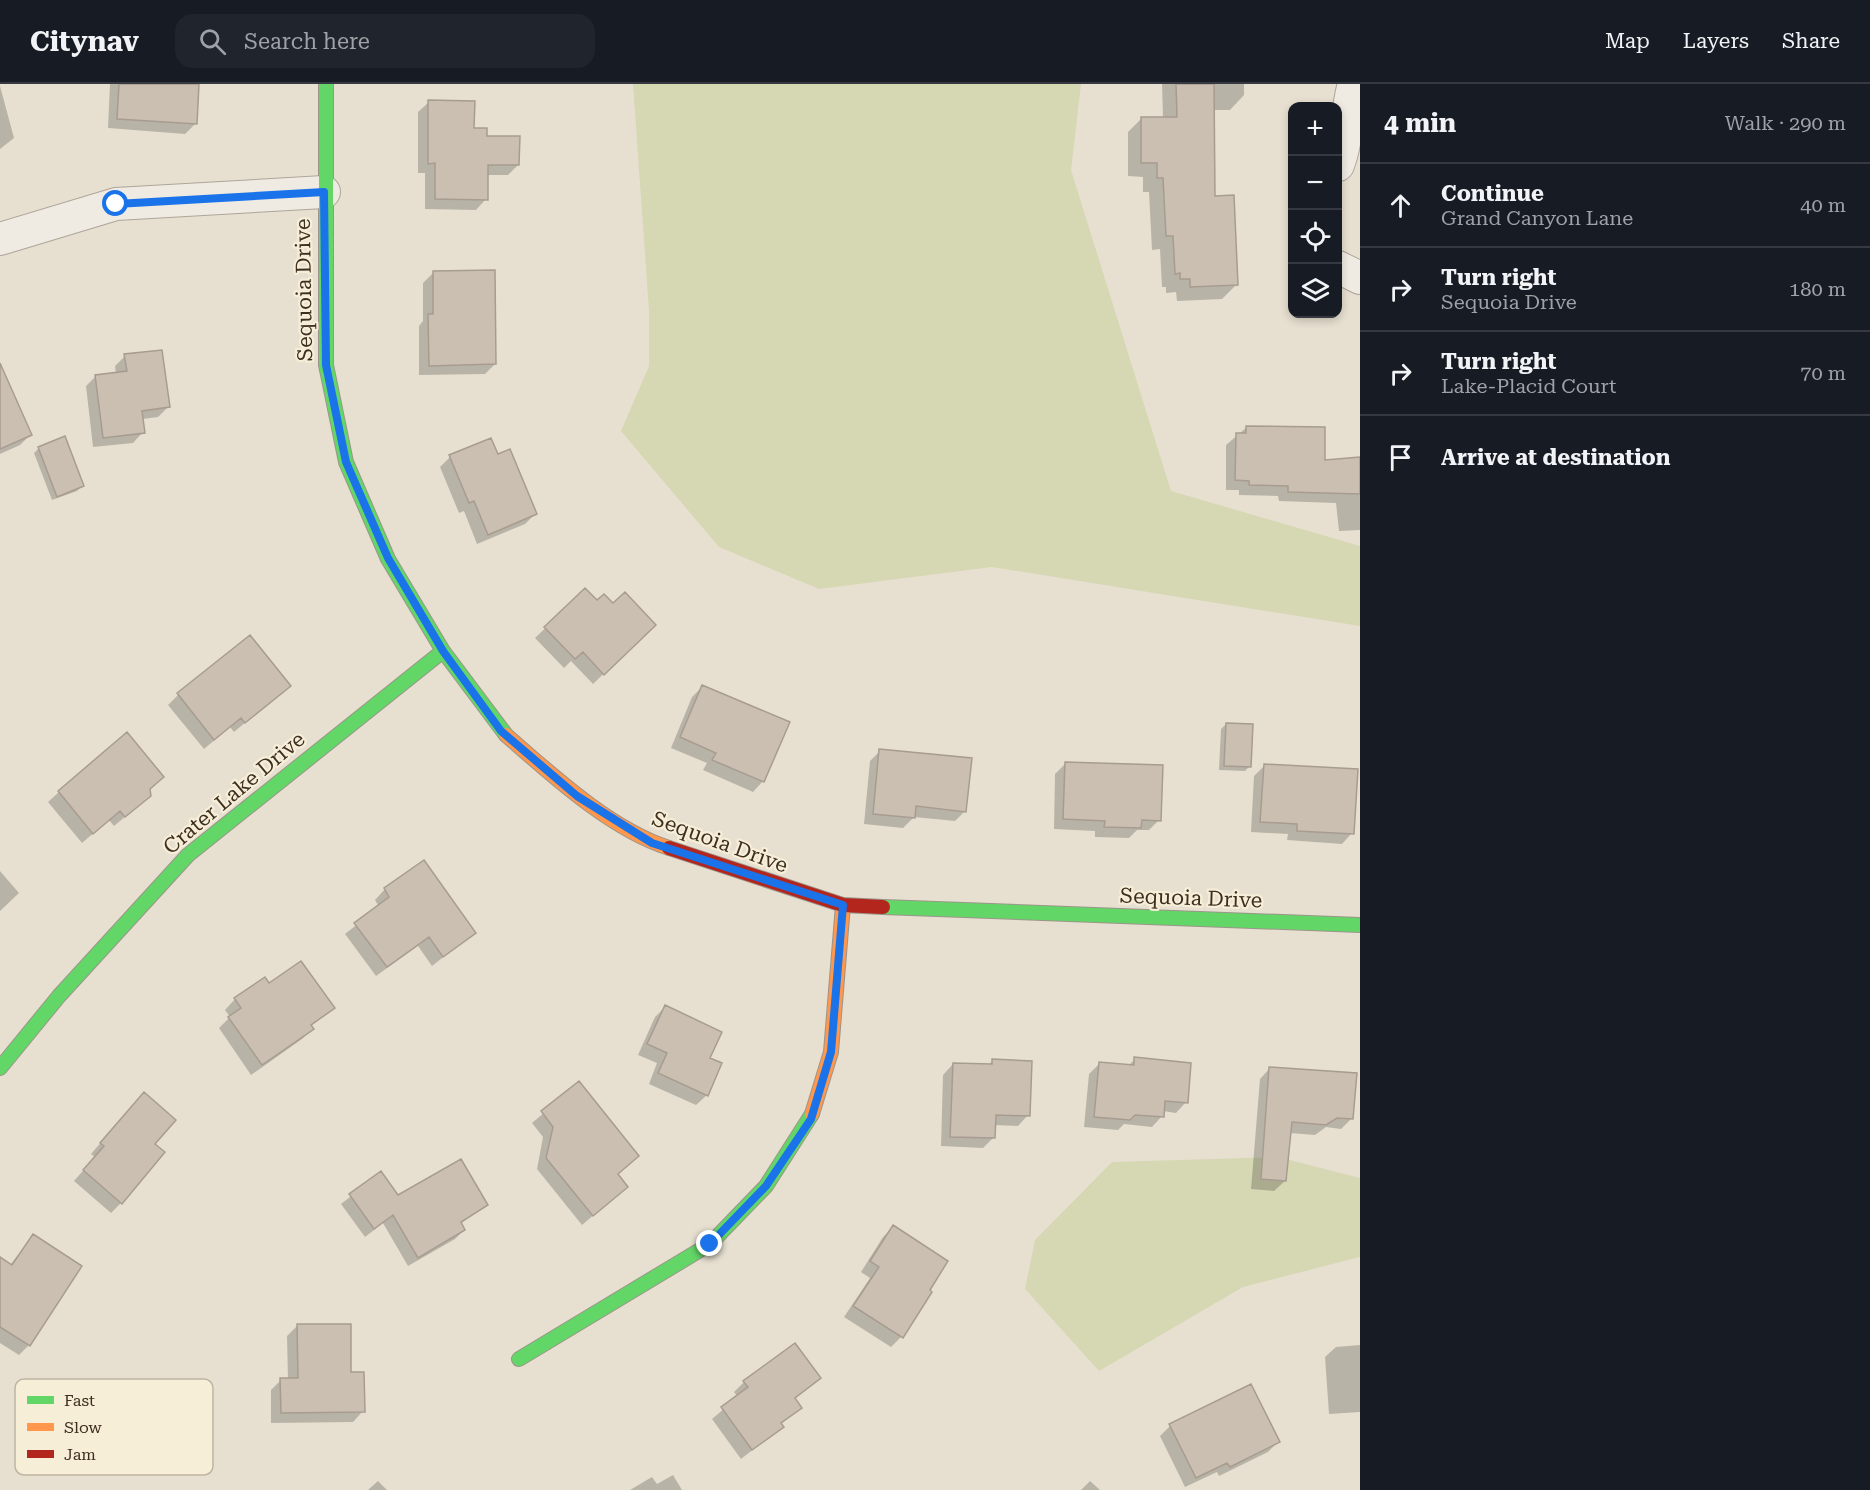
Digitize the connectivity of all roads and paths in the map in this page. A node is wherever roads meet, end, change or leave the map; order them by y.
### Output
1 (326, 84) edge
2 (1354, 84) edge
3 (1346, 158) edge
4 (324, 192) junction
5 (0, 239) edge
6 (1342, 269) edge
7 (1360, 278) edge
8 (443, 651) junction
9 (843, 905) junction
10 (1360, 925) edge
11 (0, 1068) edge
12 (519, 1359) dead end

1 - 4 street, Sequoia Drive
2 - 3 street
4 - 5 street
4 - 8 street, Sequoia Drive
6 - 7 street
8 - 9 street, Sequoia Drive
8 - 11 street, Crater Lake Drive
9 - 10 street, Sequoia Drive
9 - 12 street

